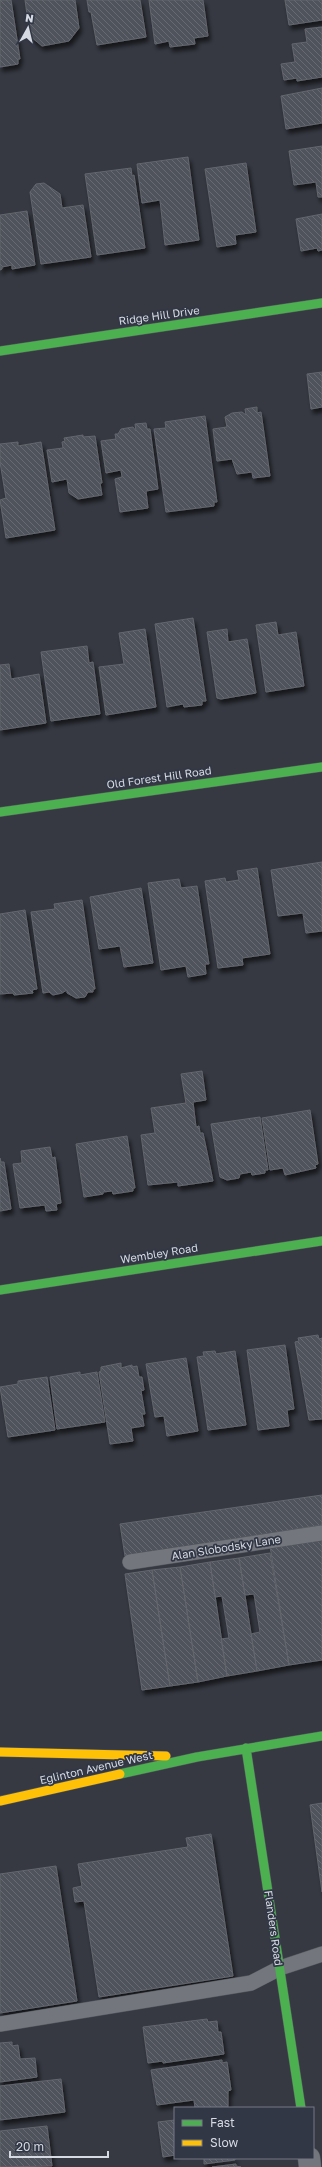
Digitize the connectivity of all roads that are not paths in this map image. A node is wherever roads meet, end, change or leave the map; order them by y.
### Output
1 (322, 303) edge
2 (0, 351) edge
3 (322, 767) edge
4 (0, 812) edge
5 (322, 1241) edge
6 (0, 1290) edge
7 (322, 1532) edge
8 (130, 1562) dead end
9 (322, 1736) edge
10 (246, 1748) junction
11 (0, 1752) edge
12 (197, 1757) junction
13 (0, 1801) edge
14 (322, 1954) edge
15 (280, 1968) junction
16 (0, 2024) edge
17 (301, 2107) edge

1 - 2 street, Ridge Hill Drive
3 - 4 street, Old Forest Hill Road
5 - 6 street, Wembley Road
7 - 8 lane, Alan Slobodsky Lane
9 - 10 street, Eglinton Avenue West
10 - 12 street, Eglinton Avenue West
10 - 15 street, Flanders Road
11 - 12 street, Eglinton Avenue West
12 - 13 street, Eglinton Avenue West
14 - 15 lane
15 - 16 lane
15 - 17 street, Flanders Road

